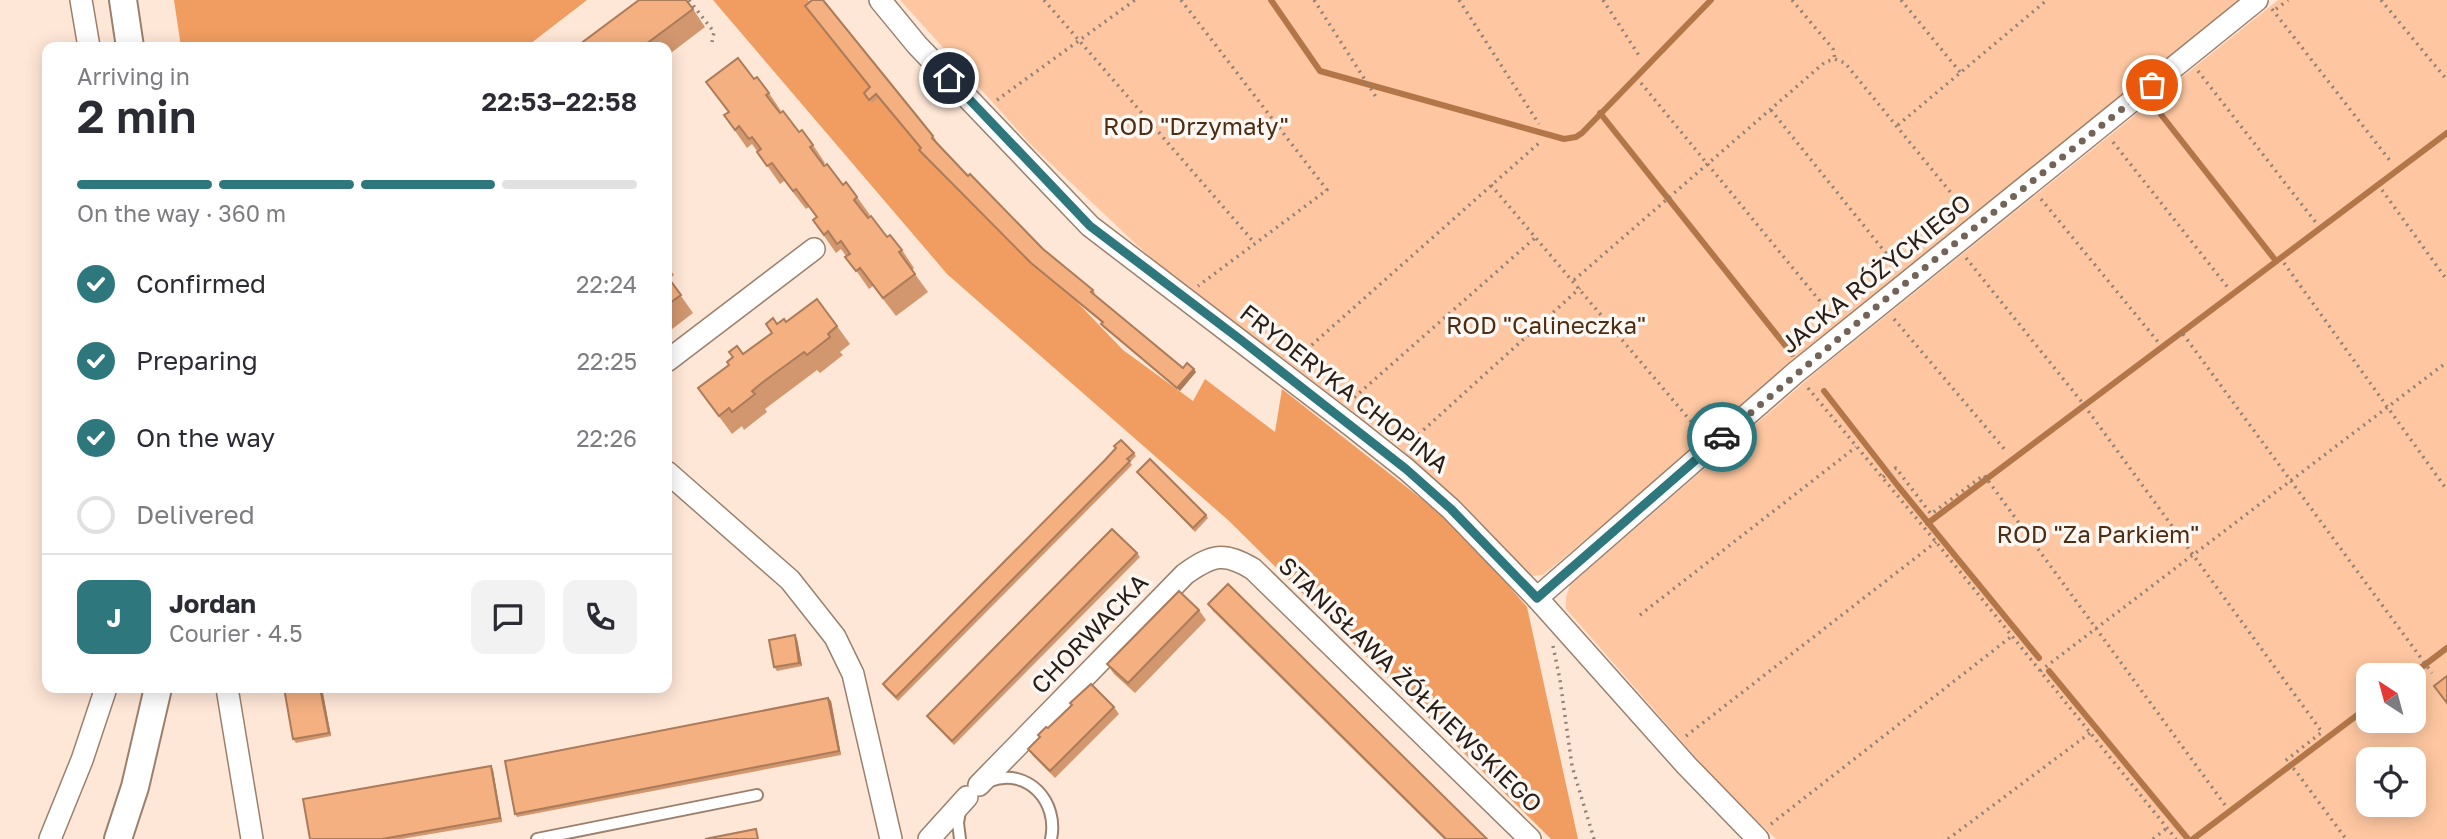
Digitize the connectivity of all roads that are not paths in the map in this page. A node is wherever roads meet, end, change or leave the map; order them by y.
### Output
1 (82, 0) edge
2 (123, 0) edge
3 (880, 0) edge
4 (2263, 3) edge
5 (88, 42) edge
6 (129, 42) edge
7 (814, 248) edge
8 (672, 357) edge
9 (672, 476) edge
10 (1254, 569) joint
11 (1544, 605) junction
12 (104, 693) edge
13 (157, 693) edge
14 (229, 693) edge
15 (973, 791) junction
16 (757, 795) dead end
17 (50, 839) edge
18 (118, 839) edge
19 (253, 839) edge
20 (537, 839) edge
21 (891, 839) edge
22 (929, 839) edge
23 (960, 839) edge
24 (1051, 839) edge
25 (1530, 839) edge
26 (1758, 839) edge

1 - 5 street
2 - 6 street
3 - 11 street, FRYDERYKA CHOPINA
4 - 11 street, JACKA RÓŻYCKIEGO
7 - 8 street
9 - 21 street
10 - 15 street, CHORWACKA
10 - 25 street, STANISŁAWA ŻÓŁKIEWSKIEGO
11 - 26 street, FRYDERYKA CHOPINA
12 - 17 street
13 - 18 street
14 - 19 street
15 - 22 street, CHORWACKA
15 - 23 lane
15 - 24 lane
16 - 20 lane

